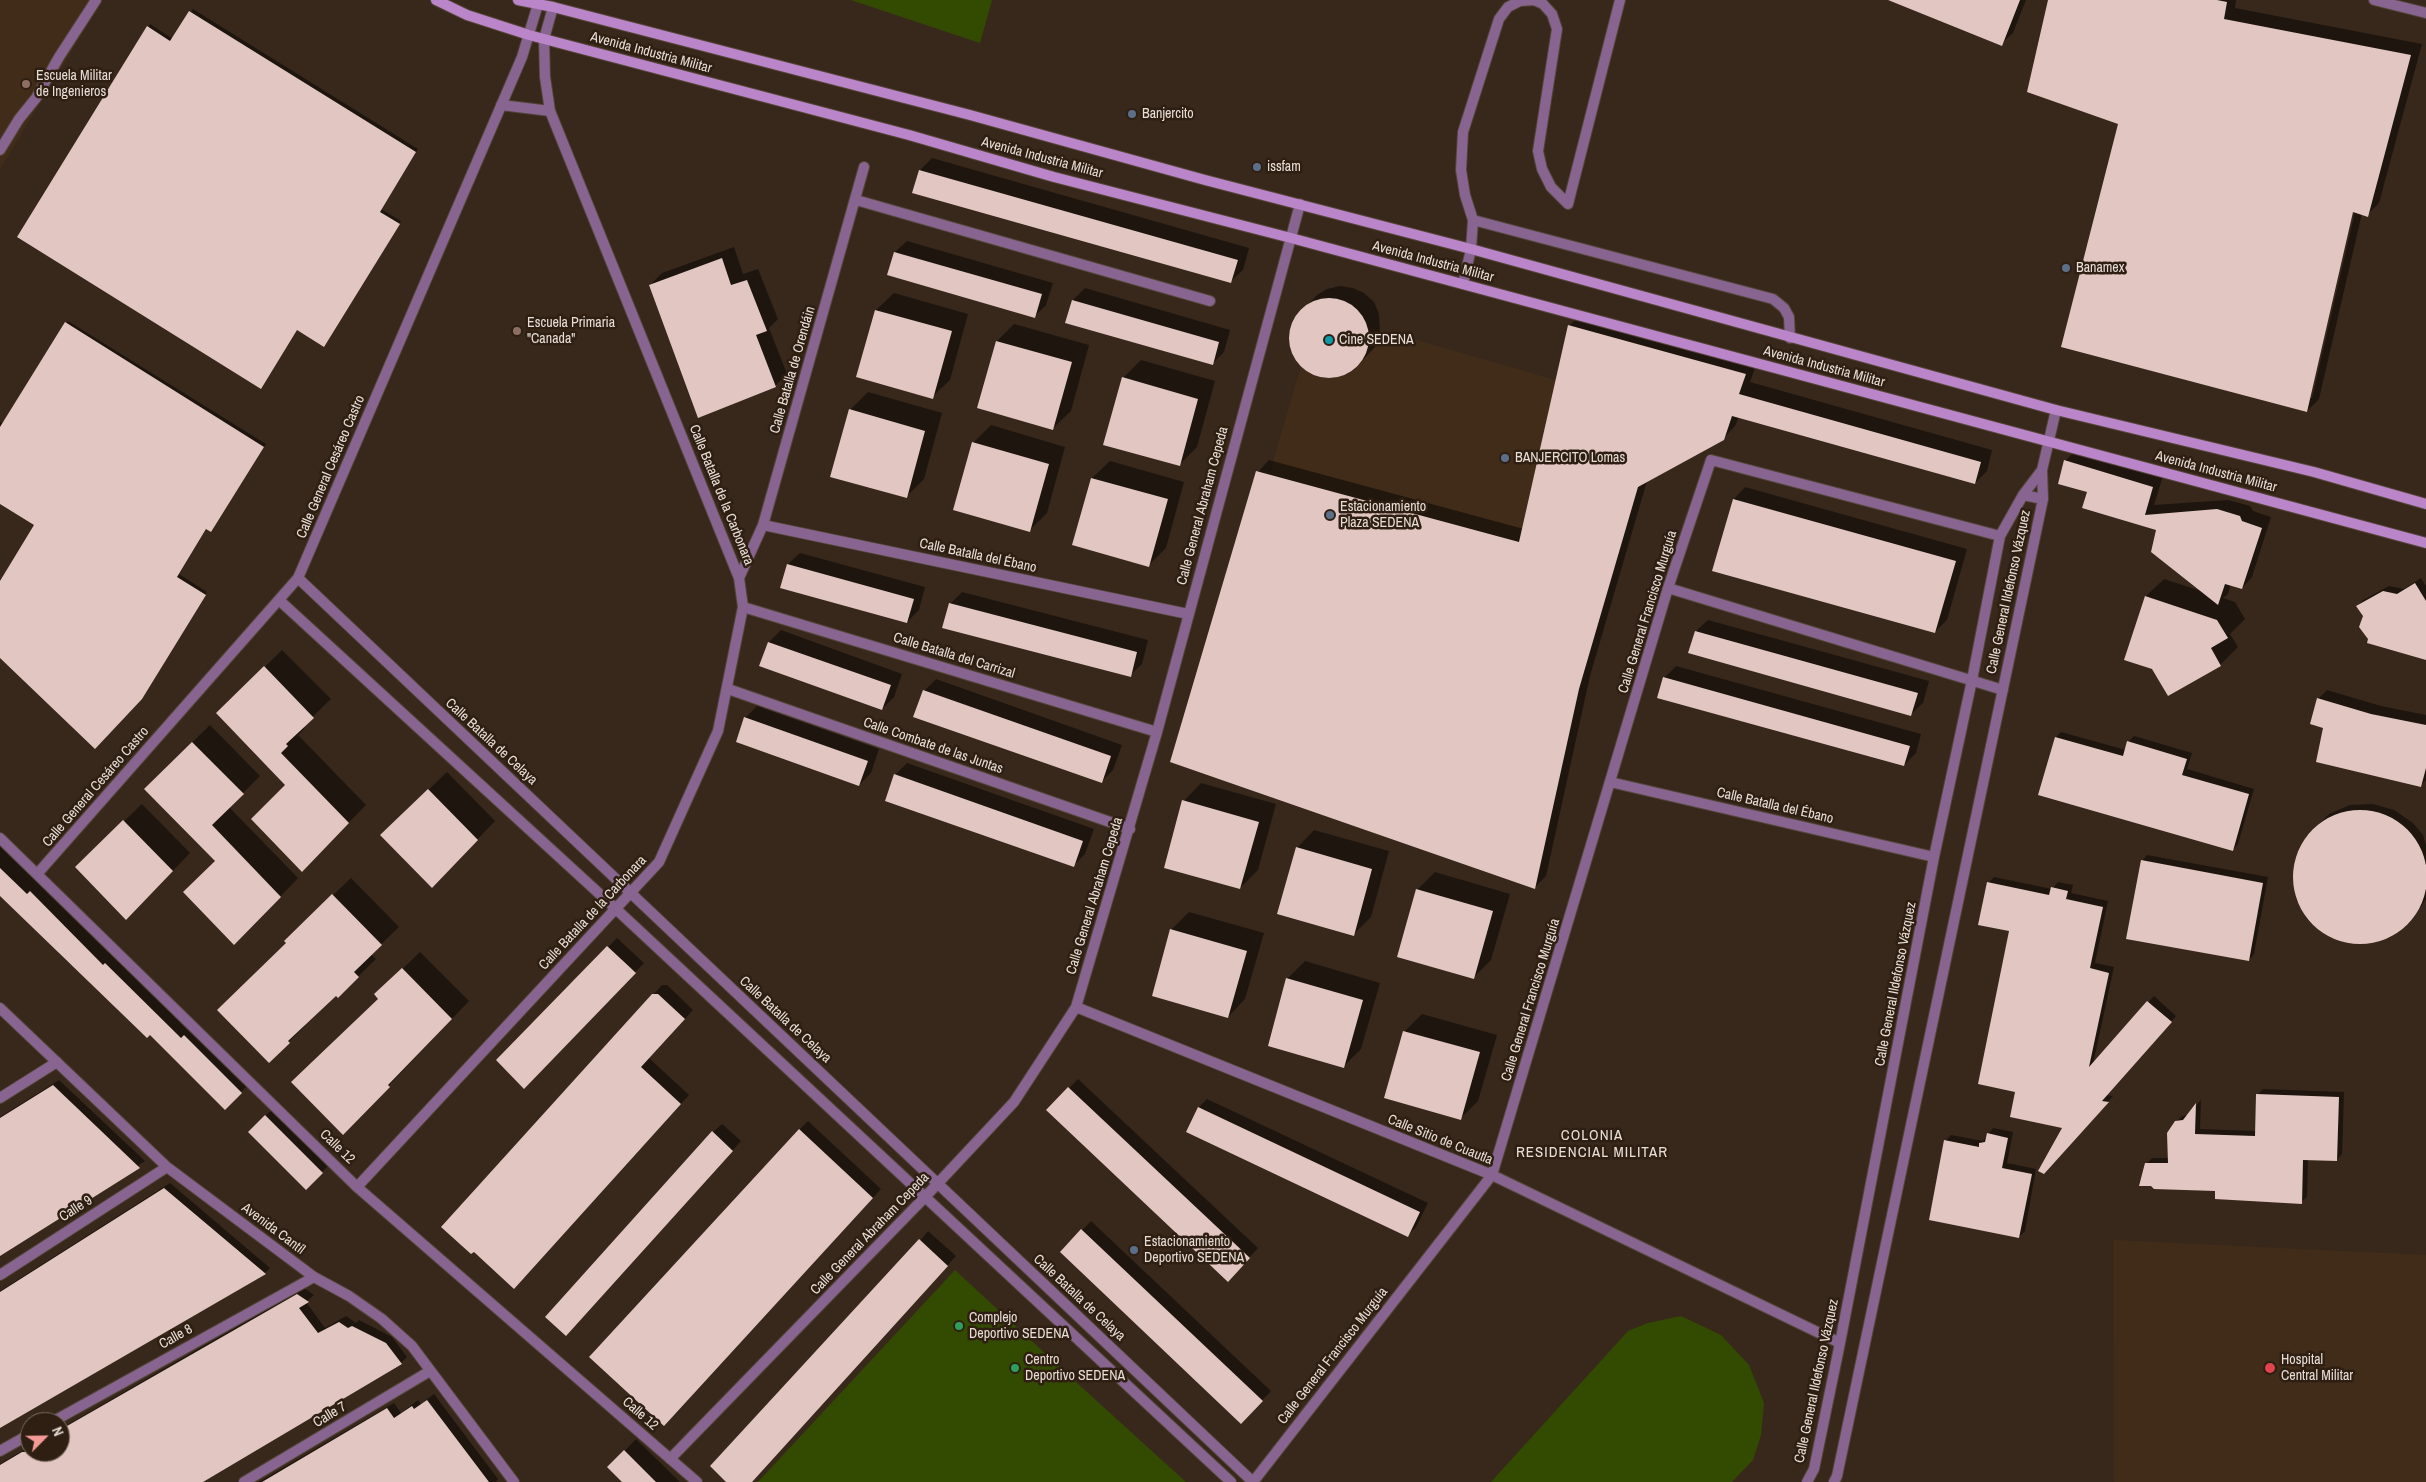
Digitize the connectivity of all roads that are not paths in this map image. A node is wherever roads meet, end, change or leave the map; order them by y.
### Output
1 (96, 0) edge
2 (436, 0) edge
3 (518, 0) edge
4 (1620, 0) edge
5 (2374, 0) edge
6 (538, 4) junction
7 (553, 7) junction
8 (2426, 13) edge
9 (528, 35) junction
10 (544, 39) junction
11 (501, 106) junction
12 (550, 111) junction
13 (0, 150) edge
14 (864, 167) dead end
15 (856, 200) junction
16 (1300, 204) junction
17 (1473, 220) junction
18 (1291, 238) junction
19 (1471, 248) junction
20 (1463, 284) junction
21 (1210, 301) dead end
22 (1790, 338) junction
23 (2056, 410) junction
24 (2048, 442) junction
25 (2042, 470) junction
26 (2023, 495) junction
27 (2043, 499) junction
28 (2426, 504) edge
29 (763, 525) junction
30 (2000, 536) junction
31 (2426, 543) edge
32 (298, 578) junction
33 (739, 578) junction
34 (1668, 588) junction
35 (278, 600) junction
36 (743, 607) junction
37 (1188, 614) junction
38 (1972, 680) junction
39 (728, 689) junction
40 (2002, 690) junction
41 (1157, 732) junction
42 (1610, 782) junction
43 (1130, 829) junction
44 (0, 838) edge
45 (1934, 857) junction
46 (38, 873) junction
47 (630, 893) junction
48 (616, 909) junction
49 (1076, 1007) junction
50 (0, 1008) edge
51 (57, 1062) junction
52 (0, 1098) edge
53 (167, 1167) junction
54 (1492, 1176) junction
55 (938, 1184) junction
56 (358, 1187) junction
57 (926, 1196) junction
58 (0, 1275) edge
59 (314, 1277) junction
60 (1840, 1343) junction
61 (430, 1371) junction
62 (70, 1412) edge
63 (20, 1440) edge
64 (0, 1451) edge
65 (670, 1459) junction
66 (244, 1482) edge
67 (514, 1482) edge
68 (696, 1482) edge
69 (1231, 1482) edge
70 (1253, 1482) edge
71 (1807, 1482) edge
72 (1834, 1482) edge

1 - 13 street
2 - 9 main road, Avenida Industria Militar
3 - 6 main road, Avenida Industria Militar
4 - 17 street
5 - 8 street
6 - 7 main road, Avenida Industria Militar
6 - 9 street, Calle General Cesáreo Castro
7 - 10 street, Calle Batalla de la Carbonara
7 - 16 main road, Avenida Industria Militar
9 - 10 main road, Avenida Industria Militar
9 - 11 street, Calle General Cesáreo Castro
10 - 12 street, Calle Batalla de la Carbonara
10 - 18 main road, Avenida Industria Militar
11 - 12 street
11 - 32 street, Calle General Cesáreo Castro
12 - 33 street, Calle Batalla de la Carbonara
14 - 15 street, Calle Batalla de Orendáin
15 - 21 street
15 - 29 street, Calle Batalla de Orendáin
16 - 18 street, Calle General Abraham Cepeda
16 - 19 main road, Avenida Industria Militar
17 - 19 street
17 - 22 street
18 - 20 main road, Avenida Industria Militar
18 - 37 street, Calle General Abraham Cepeda
19 - 20 street
19 - 22 main road, Avenida Industria Militar
20 - 24 main road, Avenida Industria Militar
22 - 23 main road, Avenida Industria Militar
23 - 24 street, Calle General Ildefonso Vázquez
23 - 28 main road, Avenida Industria Militar
24 - 25 street, Calle General Ildefonso Vázquez
24 - 31 main road, Avenida Industria Militar
25 - 26 street, Calle General Ildefonso Vázquez
25 - 27 street, Calle General Ildefonso Vázquez
26 - 27 street, Calle General Ildefonso Vázquez
26 - 30 street, Calle General Ildefonso Vázquez
27 - 40 street, Calle General Ildefonso Vázquez
29 - 33 street, Calle Batalla de Orendáin
29 - 37 street, Calle Batalla del Ébano
30 - 34 street, Calle General Francisco Murguía
30 - 38 street, Calle General Ildefonso Vázquez
32 - 35 street, Calle General Cesáreo Castro
32 - 47 street, Calle Batalla de Celaya
33 - 36 street, Calle Batalla de la Carbonara
34 - 38 street
34 - 42 street, Calle General Francisco Murguía
35 - 46 street, Calle General Cesáreo Castro
35 - 48 street
36 - 39 street, Calle Batalla de la Carbonara
36 - 41 street, Calle Batalla del Carrizal
37 - 41 street, Calle General Abraham Cepeda
38 - 40 street
38 - 45 street, Calle General Ildefonso Vázquez
39 - 43 street, Calle Combate de las Juntas
39 - 47 street, Calle Batalla de la Carbonara
40 - 72 street, Calle General Ildefonso Vázquez
41 - 43 street, Calle General Abraham Cepeda
42 - 45 street, Calle Batalla del Ébano
42 - 54 street, Calle General Francisco Murguía
43 - 49 street, Calle General Abraham Cepeda
44 - 46 street, Calle 12
45 - 60 street, Calle General Ildefonso Vázquez
46 - 56 street, Calle 12
47 - 48 street, Calle Batalla de la Carbonara
47 - 55 street, Calle Batalla de Celaya
48 - 56 street, Calle Batalla de la Carbonara
48 - 57 street
49 - 54 street, Calle Sitio de Cuautla
49 - 55 street, Calle General Abraham Cepeda
50 - 51 street, Avenida Cantíl
51 - 52 street
51 - 53 street, Avenida Cantíl
53 - 58 street, Calle 9
53 - 59 street, Avenida Cantíl
54 - 60 street, Calle Sitio de Cuautla
54 - 70 street, Calle General Francisco Murguía
55 - 57 street, Calle General Abraham Cepeda
55 - 70 street, Calle Batalla de Celaya
56 - 65 street, Calle 12
57 - 65 street, Calle General Abraham Cepeda
57 - 69 street
59 - 61 street, Avenida Cantíl
59 - 62 street, Calle 8
60 - 71 street, Calle General Ildefonso Vázquez
61 - 66 street, Calle 7
61 - 67 street, Avenida Cantíl
63 - 64 street
65 - 68 street, Calle 12

